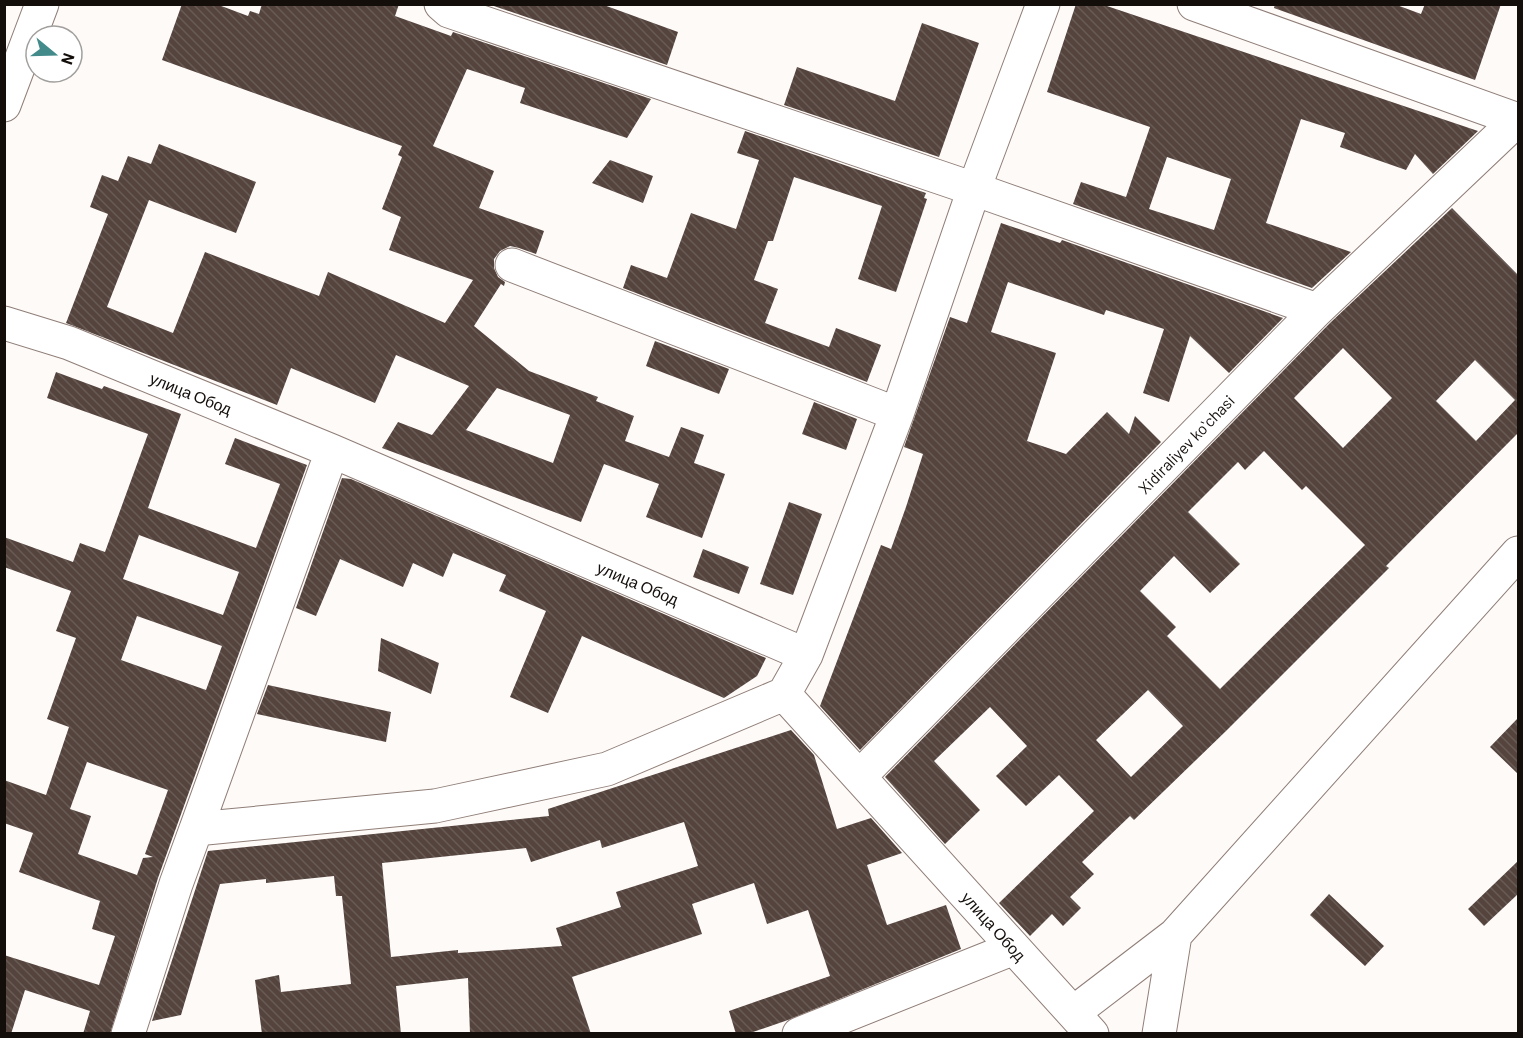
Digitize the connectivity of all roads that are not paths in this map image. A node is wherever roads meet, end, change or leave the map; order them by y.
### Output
1 (42, 4) edge
2 (441, 4) edge
3 (1043, 4) edge
4 (1194, 4) edge
5 (4, 105) edge
6 (1518, 120) edge
7 (974, 189) junction
8 (512, 265) dead end
9 (1317, 310) junction
10 (4, 323) edge
11 (897, 414) junction
12 (332, 451) junction
13 (1518, 553) edge
14 (806, 655) junction
15 (784, 694) junction
16 (860, 776) junction
17 (196, 829) junction
18 (1175, 935) junction
19 (1014, 948) junction
20 (1082, 1023) edge
21 (128, 1034) edge
22 (799, 1034) edge
23 (1159, 1034) edge

1 - 5 street
2 - 7 street
3 - 7 street
4 - 6 street
6 - 9 street, Xidiraliyev koʻchasi
7 - 9 street
7 - 11 street
8 - 11 street
9 - 16 street, Xidiraliyev koʻchasi
10 - 12 street, улица Обод
11 - 14 street
12 - 14 street, улица Обод
12 - 17 street
13 - 18 street
14 - 15 street
15 - 16 street, улица Обод
15 - 17 street
16 - 19 street, улица Обод
17 - 21 street
18 - 20 street
18 - 23 street
19 - 20 street, улица Обод
19 - 22 street

